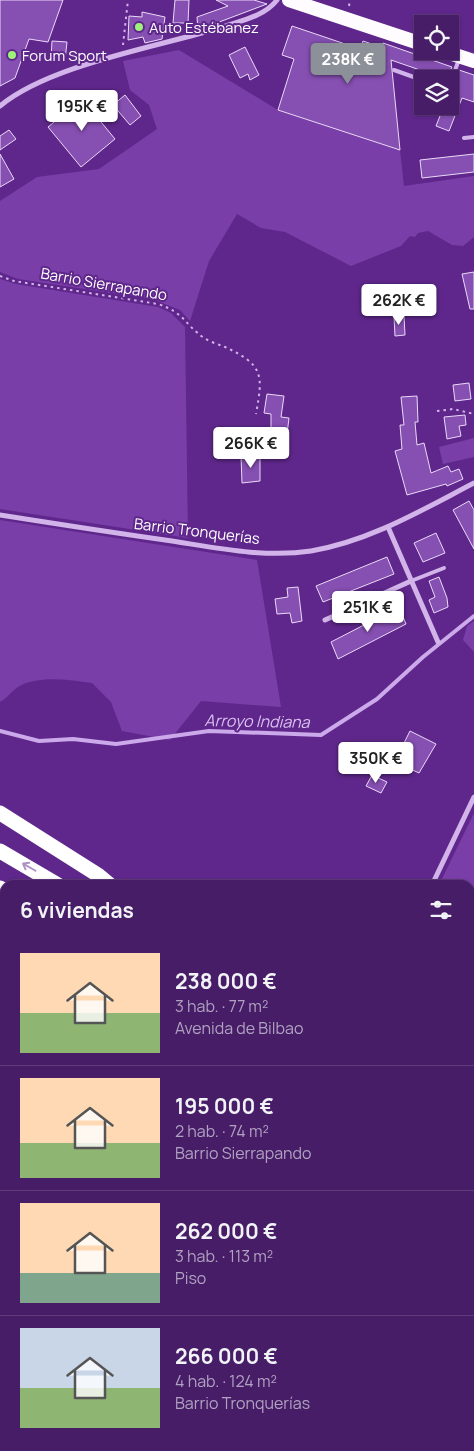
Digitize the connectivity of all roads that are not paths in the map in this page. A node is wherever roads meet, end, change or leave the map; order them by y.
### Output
1 (277, 0) edge
2 (289, 0) edge
3 (414, 41) edge
4 (460, 57) joint
5 (474, 62) edge
6 (394, 70) dead end
7 (455, 70) edge
8 (414, 77) edge
9 (0, 106) edge
10 (474, 137) edge
11 (464, 138) dead end
12 (474, 483) edge
13 (0, 515) edge
14 (388, 528) junction
15 (444, 568) dead end
16 (411, 581) junction
17 (325, 620) dead end
18 (438, 642) dead end
19 (474, 797) edge
20 (0, 813) edge
21 (0, 825) edge
22 (0, 851) edge
23 (49, 880) edge
24 (93, 880) edge
25 (104, 880) edge
26 (434, 880) edge

1 - 9 street
2 - 3 highway
4 - 5 highway
4 - 7 lane
6 - 8 lane
10 - 11 lane
12 - 14 street, Barrio Tronquerías
13 - 14 street, Barrio Tronquerías
14 - 16 street
15 - 16 lane
16 - 17 street
16 - 18 street
19 - 26 street
20 - 25 highway
21 - 24 highway
23 -> 22 highway

